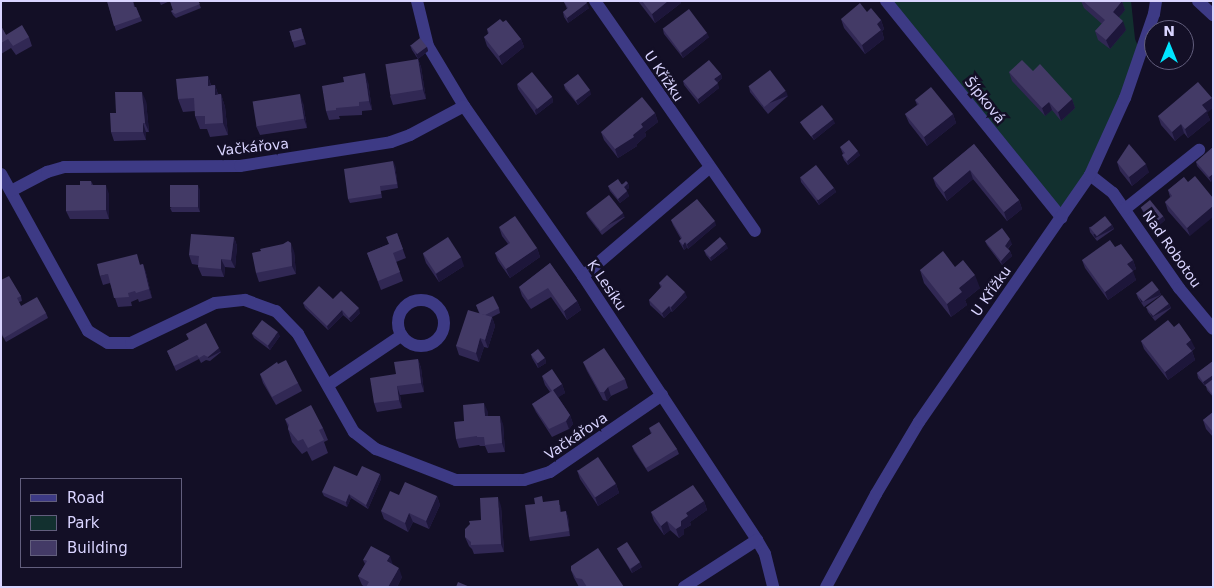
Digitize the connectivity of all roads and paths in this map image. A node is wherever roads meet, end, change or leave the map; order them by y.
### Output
1 (417, 1) edge
2 (595, 1) edge
3 (886, 1) edge
4 (1156, 1) edge
5 (1198, 1) edge
6 (1213, 15) edge
7 (464, 106) junction
8 (1199, 150) dead end
9 (709, 168) junction
10 (1, 174) edge
11 (1090, 176) junction
12 (11, 191) junction
13 (1125, 209) junction
14 (1062, 218) junction
15 (755, 231) dead end
16 (583, 276) junction
17 (1213, 330) edge
18 (402, 335) dead end
19 (328, 385) junction
20 (662, 395) junction
21 (757, 540) junction
22 (684, 587) edge
23 (773, 587) edge
24 (826, 587) edge

1 - 7 street, K Lesíku
2 - 9 street, U Křížku
3 - 14 street, Šípková
4 - 11 street, U Křížku
5 - 6 street
7 - 12 street, Vačkářova
7 - 16 street, K Lesíku
8 - 13 street, Nad Robotou
9 - 15 street, U Křížku
9 - 16 street
10 - 12 street, Vačkářova
11 - 13 street, Nad Robotou
11 - 14 street, U Křížku
12 - 19 street, Vačkářova
13 - 17 street, Nad Robotou
14 - 24 street, U Křížku
16 - 20 street, K Lesíku
18 - 19 street
19 - 20 street, Vačkářova
20 - 21 street, K Lesíku
21 - 22 street
21 - 23 street, K Lesíku

